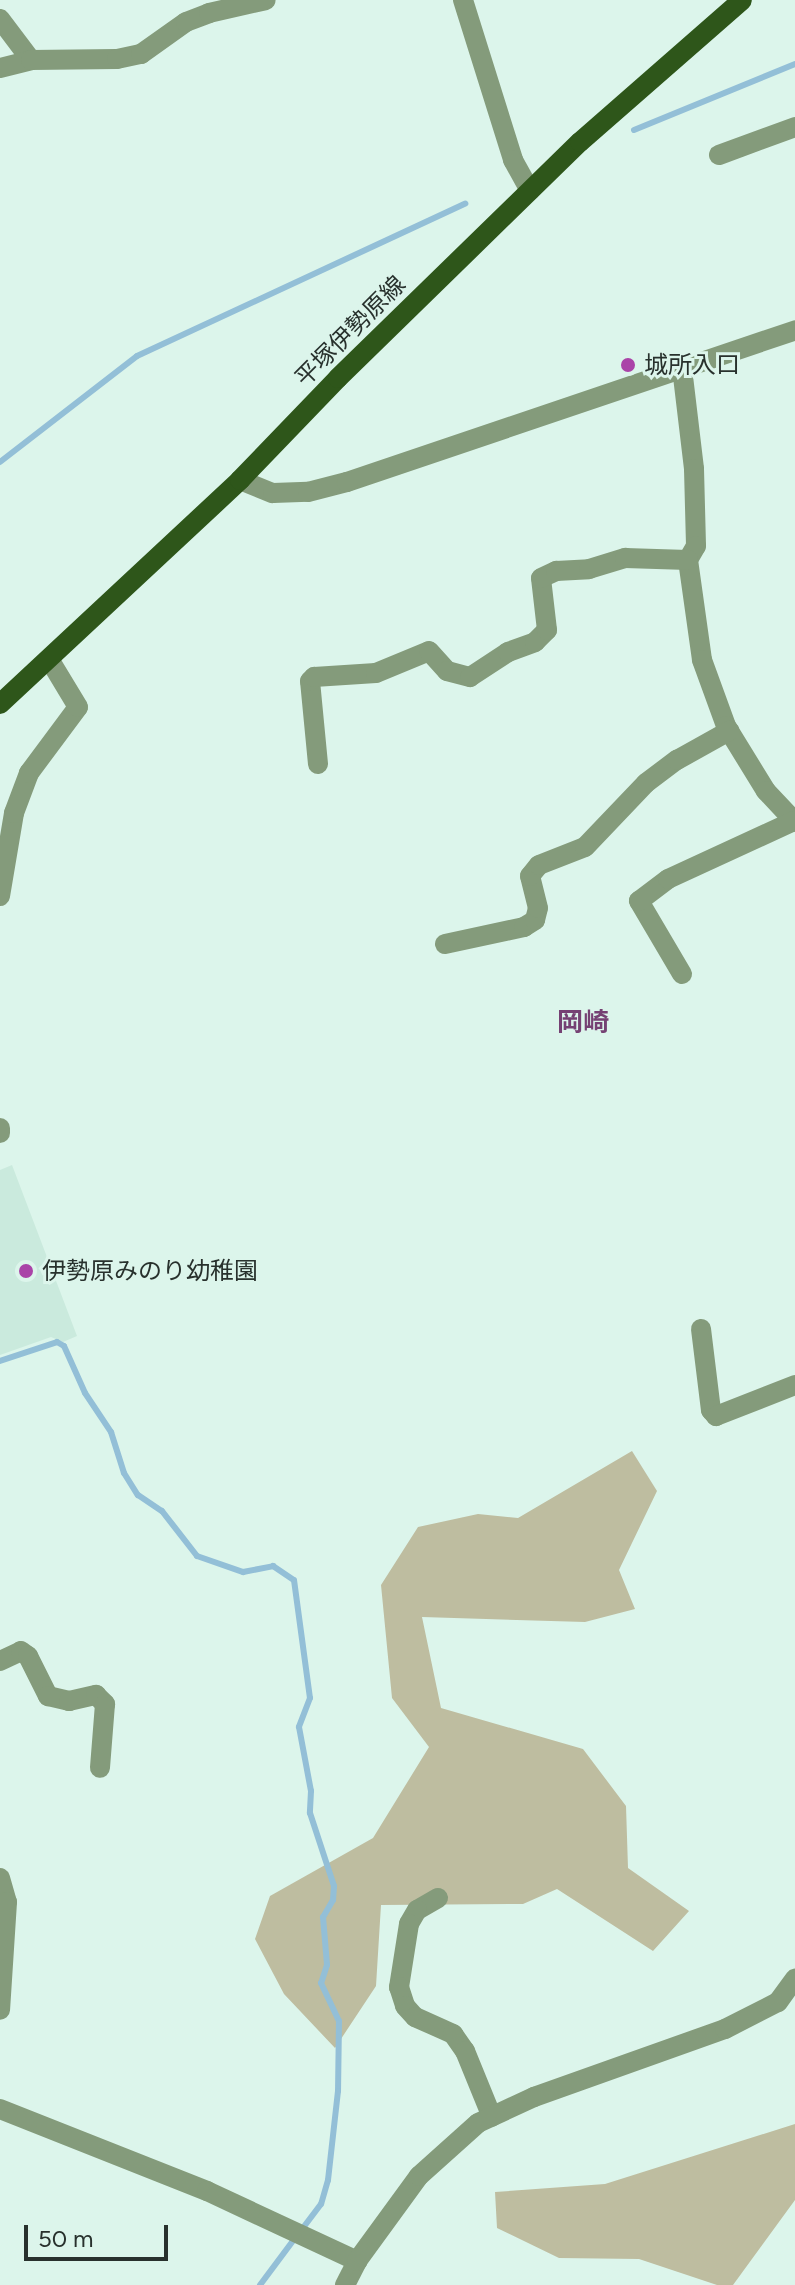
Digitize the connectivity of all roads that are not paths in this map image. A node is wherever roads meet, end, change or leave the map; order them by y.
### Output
1 (266, 0) edge
2 (463, 0) edge
3 (742, 0) edge
4 (0, 19) edge
5 (31, 60) junction
6 (0, 68) edge
7 (795, 127) edge
8 (719, 155) dead end
9 (530, 191) junction
10 (795, 330) edge
11 (682, 368) junction
12 (240, 480) junction
13 (688, 560) junction
14 (49, 659) junction
15 (0, 704) edge
16 (729, 731) junction
17 (318, 764) dead end
18 (795, 822) edge
19 (2, 886) edge
20 (445, 944) dead end
21 (682, 974) dead end
22 (701, 1329) dead end
23 (795, 1385) edge
24 (0, 1661) edge
25 (100, 1768) dead end
26 (0, 1878) edge
27 (438, 1898) dead end
28 (3, 1903) edge
29 (3, 1964) edge
30 (795, 1979) edge
31 (0, 2010) edge
32 (0, 2109) edge
33 (492, 2117) junction
34 (357, 2261) junction
35 (345, 2285) edge

1 - 5 street
2 - 9 street
3 - 9 main road, 平塚伊勢原線
4 - 5 street
5 - 6 street
7 - 8 street
9 - 12 main road, 平塚伊勢原線
10 - 11 street
11 - 12 street
11 - 13 street
12 - 14 main road, 平塚伊勢原線
13 - 16 street
13 - 17 street
14 - 15 main road, 平塚伊勢原線
14 - 19 street
16 - 18 street
16 - 20 street
18 - 21 street
22 - 23 street
24 - 25 street
26 - 28 street
27 - 33 street
28 - 29 street
29 - 31 street
30 - 33 street
32 - 34 street
33 - 34 street
34 - 35 street

